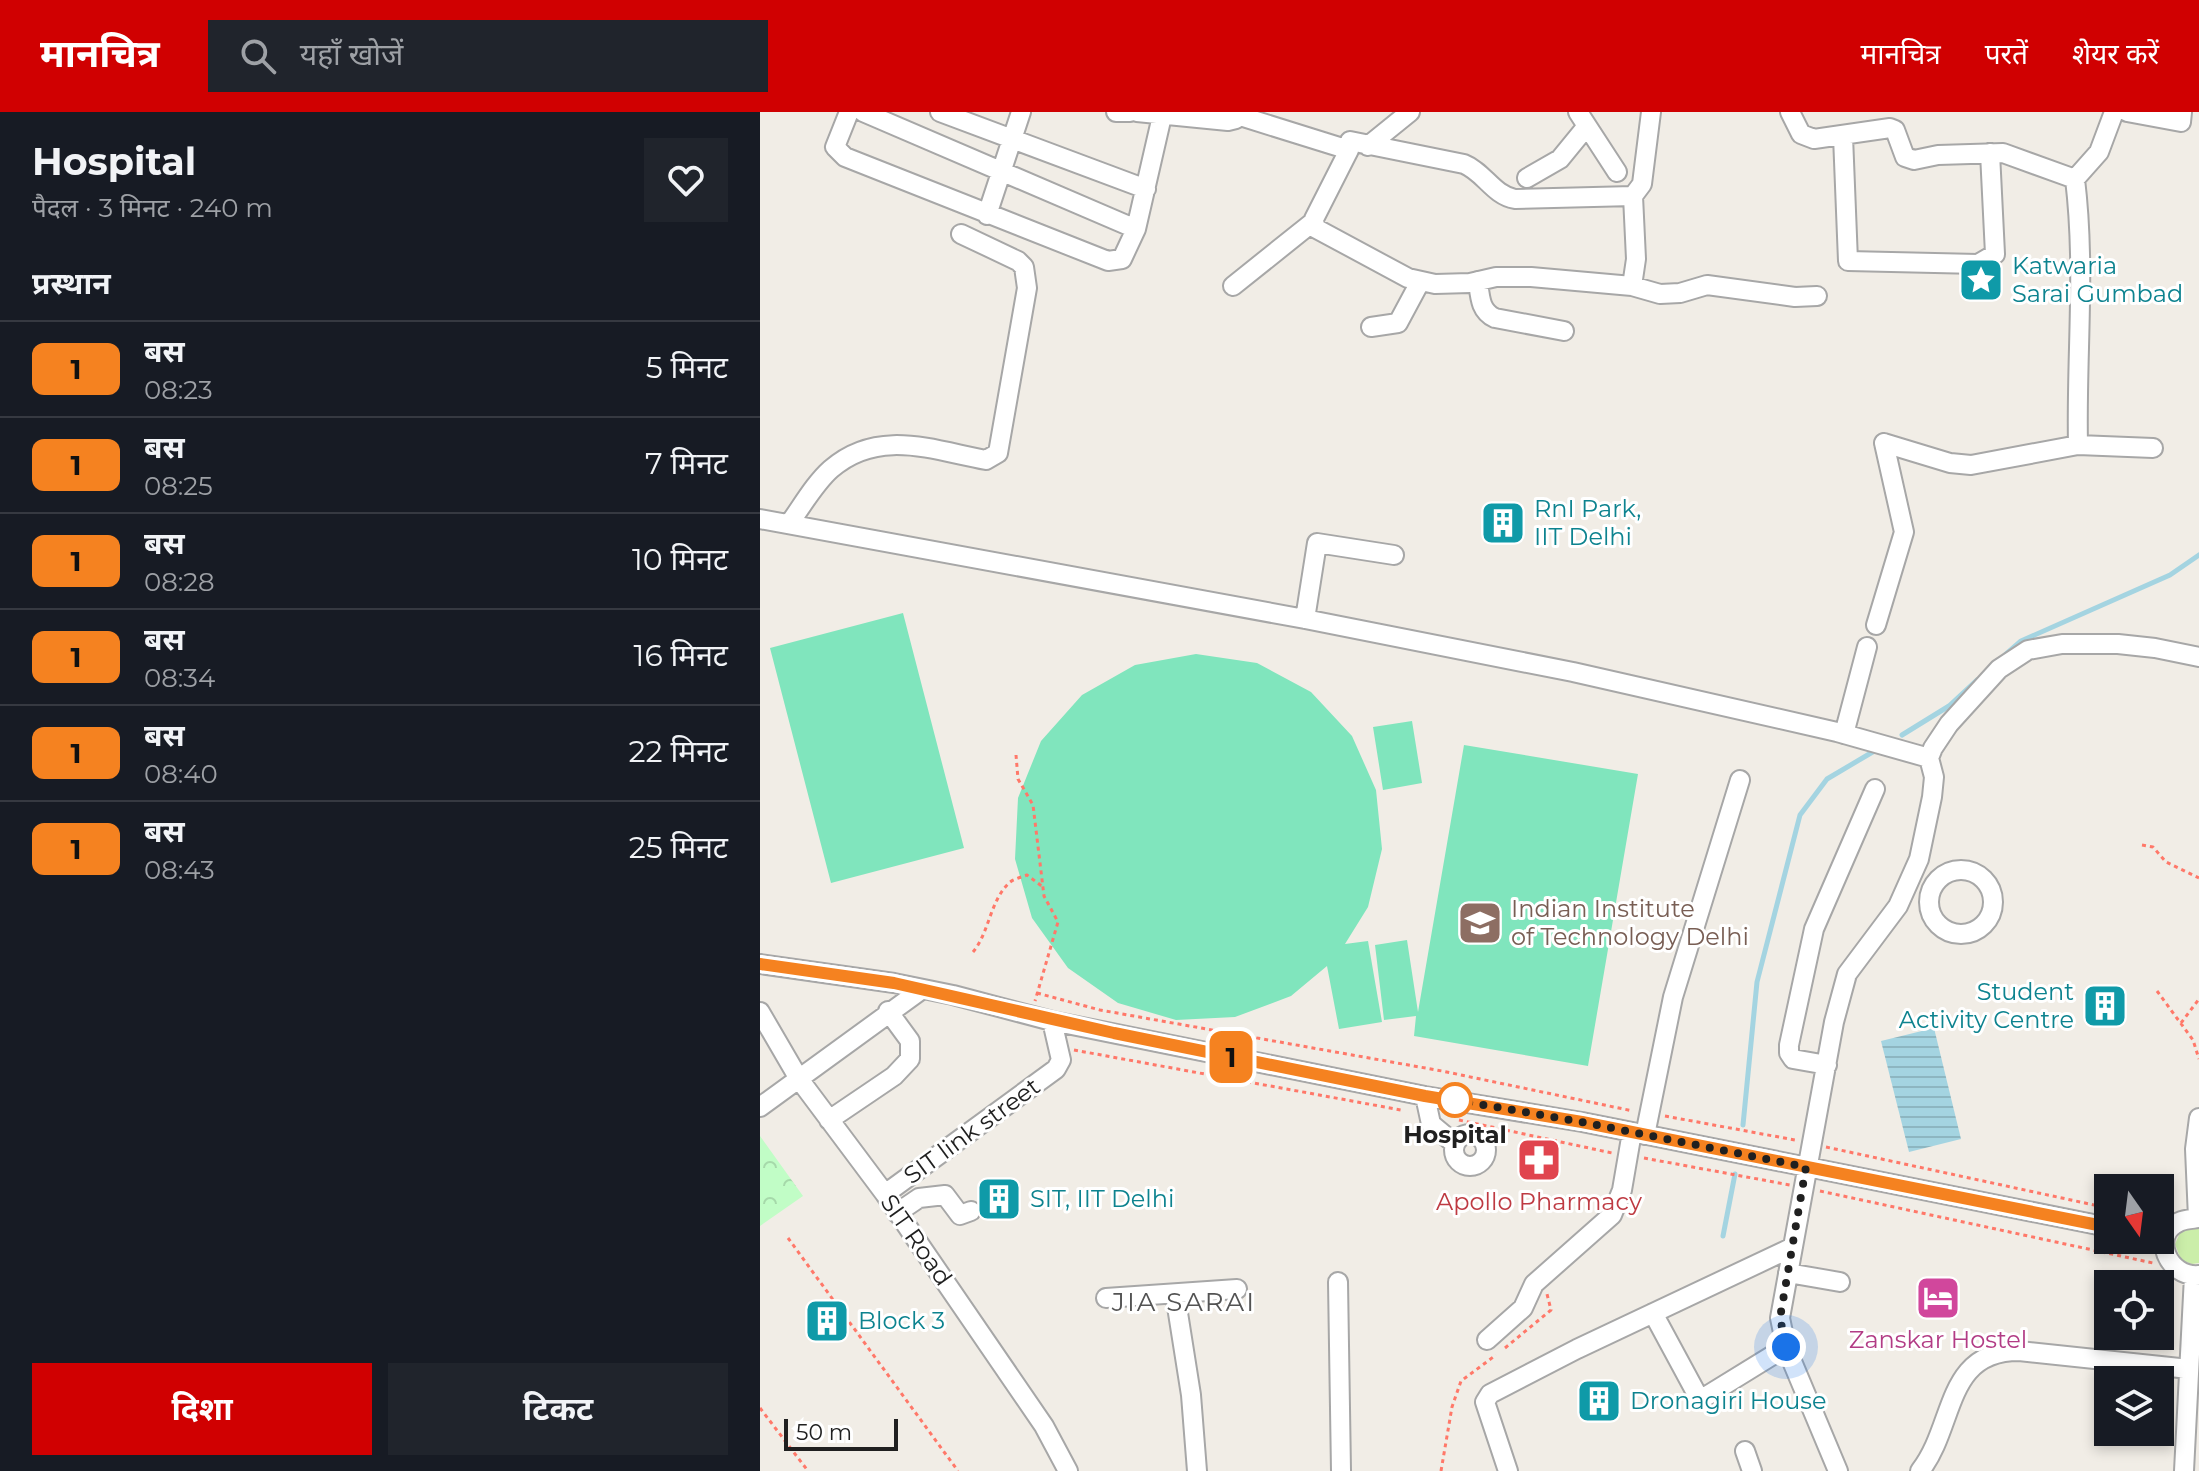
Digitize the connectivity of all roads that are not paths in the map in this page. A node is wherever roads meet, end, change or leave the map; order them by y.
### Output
1 (849, 112) edge
2 (863, 112) edge
3 (940, 112) edge
4 (1021, 112) edge
5 (1116, 112) edge
6 (1130, 112) edge
7 (1137, 112) edge
8 (1410, 112) edge
9 (1651, 112) edge
10 (1790, 112) edge
11 (2114, 112) edge
12 (2127, 112) edge
13 (2182, 112) edge
14 (1241, 114) edge
15 (1162, 116) junction
16 (1583, 119) edge
17 (1843, 136) junction
18 (1013, 138) junction
19 (1358, 148) junction
20 (1990, 153) junction
21 (1001, 172) junction
22 (1617, 172) dead end
23 (1527, 178) dead end
24 (2075, 179) junction
25 (1146, 189) junction
26 (1633, 196) junction
27 (987, 215) junction
28 (1313, 222) junction
29 (1136, 229) junction
30 (961, 234) dead end
31 (1478, 281) junction
32 (1420, 282) junction
33 (1233, 286) dead end
34 (1632, 286) junction
35 (1817, 296) dead end
36 (1371, 327) dead end
37 (1564, 331) dead end
38 (2078, 445) junction
39 (2153, 448) dead end
40 (760, 519) edge
41 (789, 524) junction
42 (1394, 555) dead end
43 (1305, 619) junction
44 (1876, 625) dead end
45 (1867, 647) dead end
46 (2199, 657) edge
47 (1844, 734) junction
48 (1929, 758) junction
49 (1740, 780) dead end
50 (1875, 789) dead end
51 (1915, 869) junction
52 (1942, 876) dead end
53 (760, 964) edge
54 (921, 990) junction
55 (888, 1011) junction
56 (760, 1012) edge
57 (1052, 1021) junction
58 (1827, 1065) junction
59 (799, 1079) junction
60 (1425, 1096) junction
61 (760, 1107) edge
62 (2199, 1118) edge
63 (829, 1120) junction
64 (1638, 1134) junction
65 (1455, 1144) dead end
66 (1806, 1167) junction
67 (2198, 1185) edge
68 (885, 1194) junction
69 (971, 1211) dead end
70 (897, 1213) junction
71 (2198, 1218) edge
72 (2094, 1224) edge
73 (2174, 1226) edge
74 (1793, 1247) junction
75 (2166, 1254) edge
76 (1788, 1273) junction
77 (2197, 1276) edge
78 (1338, 1282) dead end
79 (1840, 1282) dead end
80 (1237, 1289) dead end
81 (1175, 1294) junction
82 (1106, 1298) dead end
83 (1653, 1313) junction
84 (1487, 1340) dead end
85 (1786, 1347) junction
86 (2189, 1369) junction
87 (1745, 1451) dead end
88 (1068, 1471) edge
89 (1197, 1471) edge
90 (1341, 1471) edge
91 (1508, 1471) edge
92 (1752, 1471) edge
93 (1838, 1471) edge
94 (1920, 1471) edge
95 (2184, 1471) edge

1 - 27 street
2 - 21 street
3 - 18 street
4 - 18 street
5 - 6 street
7 - 15 street
8 - 19 street
9 - 26 street
10 - 17 street
11 - 24 street
12 - 13 street
14 - 15 street
14 - 19 street
15 - 25 street
16 - 22 street
16 - 23 street
17 - 20 street
17 - 20 street
18 - 21 street
18 - 25 street
19 - 26 street
19 - 28 street
20 - 24 street
21 - 27 street
21 - 29 street
24 - 38 street
25 - 29 street
26 - 34 street
27 - 29 street
28 - 32 street
28 - 33 street
30 - 41 street
31 - 32 street
31 - 34 street
31 - 37 street
32 - 36 street
34 - 35 street
38 - 39 street
38 - 44 street
40 - 41 street
41 - 43 street
42 - 43 street
43 - 47 street
45 - 47 street
46 - 48 street
47 - 48 street
48 - 51 street
49 - 64 street
50 - 58 street
51 - 52 street
51 - 58 street
53 - 54 street
54 - 55 street
54 - 57 street
55 - 59 street
55 - 63 street
56 - 59 street, SIT Road
57 - 60 street
57 - 68 street, SIT link street
58 - 66 street
59 - 61 street
59 - 63 street, SIT Road
60 - 64 street
60 - 65 street
62 - 67 street
63 - 68 street, SIT Road
64 - 66 street
64 - 84 street
66 - 72 street
66 - 74 street
67 - 71 street
68 - 70 street, SIT Road
69 - 70 street
70 - 88 street, SIT Road
71 - 73 street
74 - 76 street
74 - 83 street
75 - 77 street
76 - 79 street
76 - 85 street
77 - 86 street
78 - 90 street
80 - 81 street
81 - 82 street
81 - 89 street
83 - 85 street
83 - 91 street
85 - 93 street
86 - 94 street
86 - 95 street
87 - 92 street

